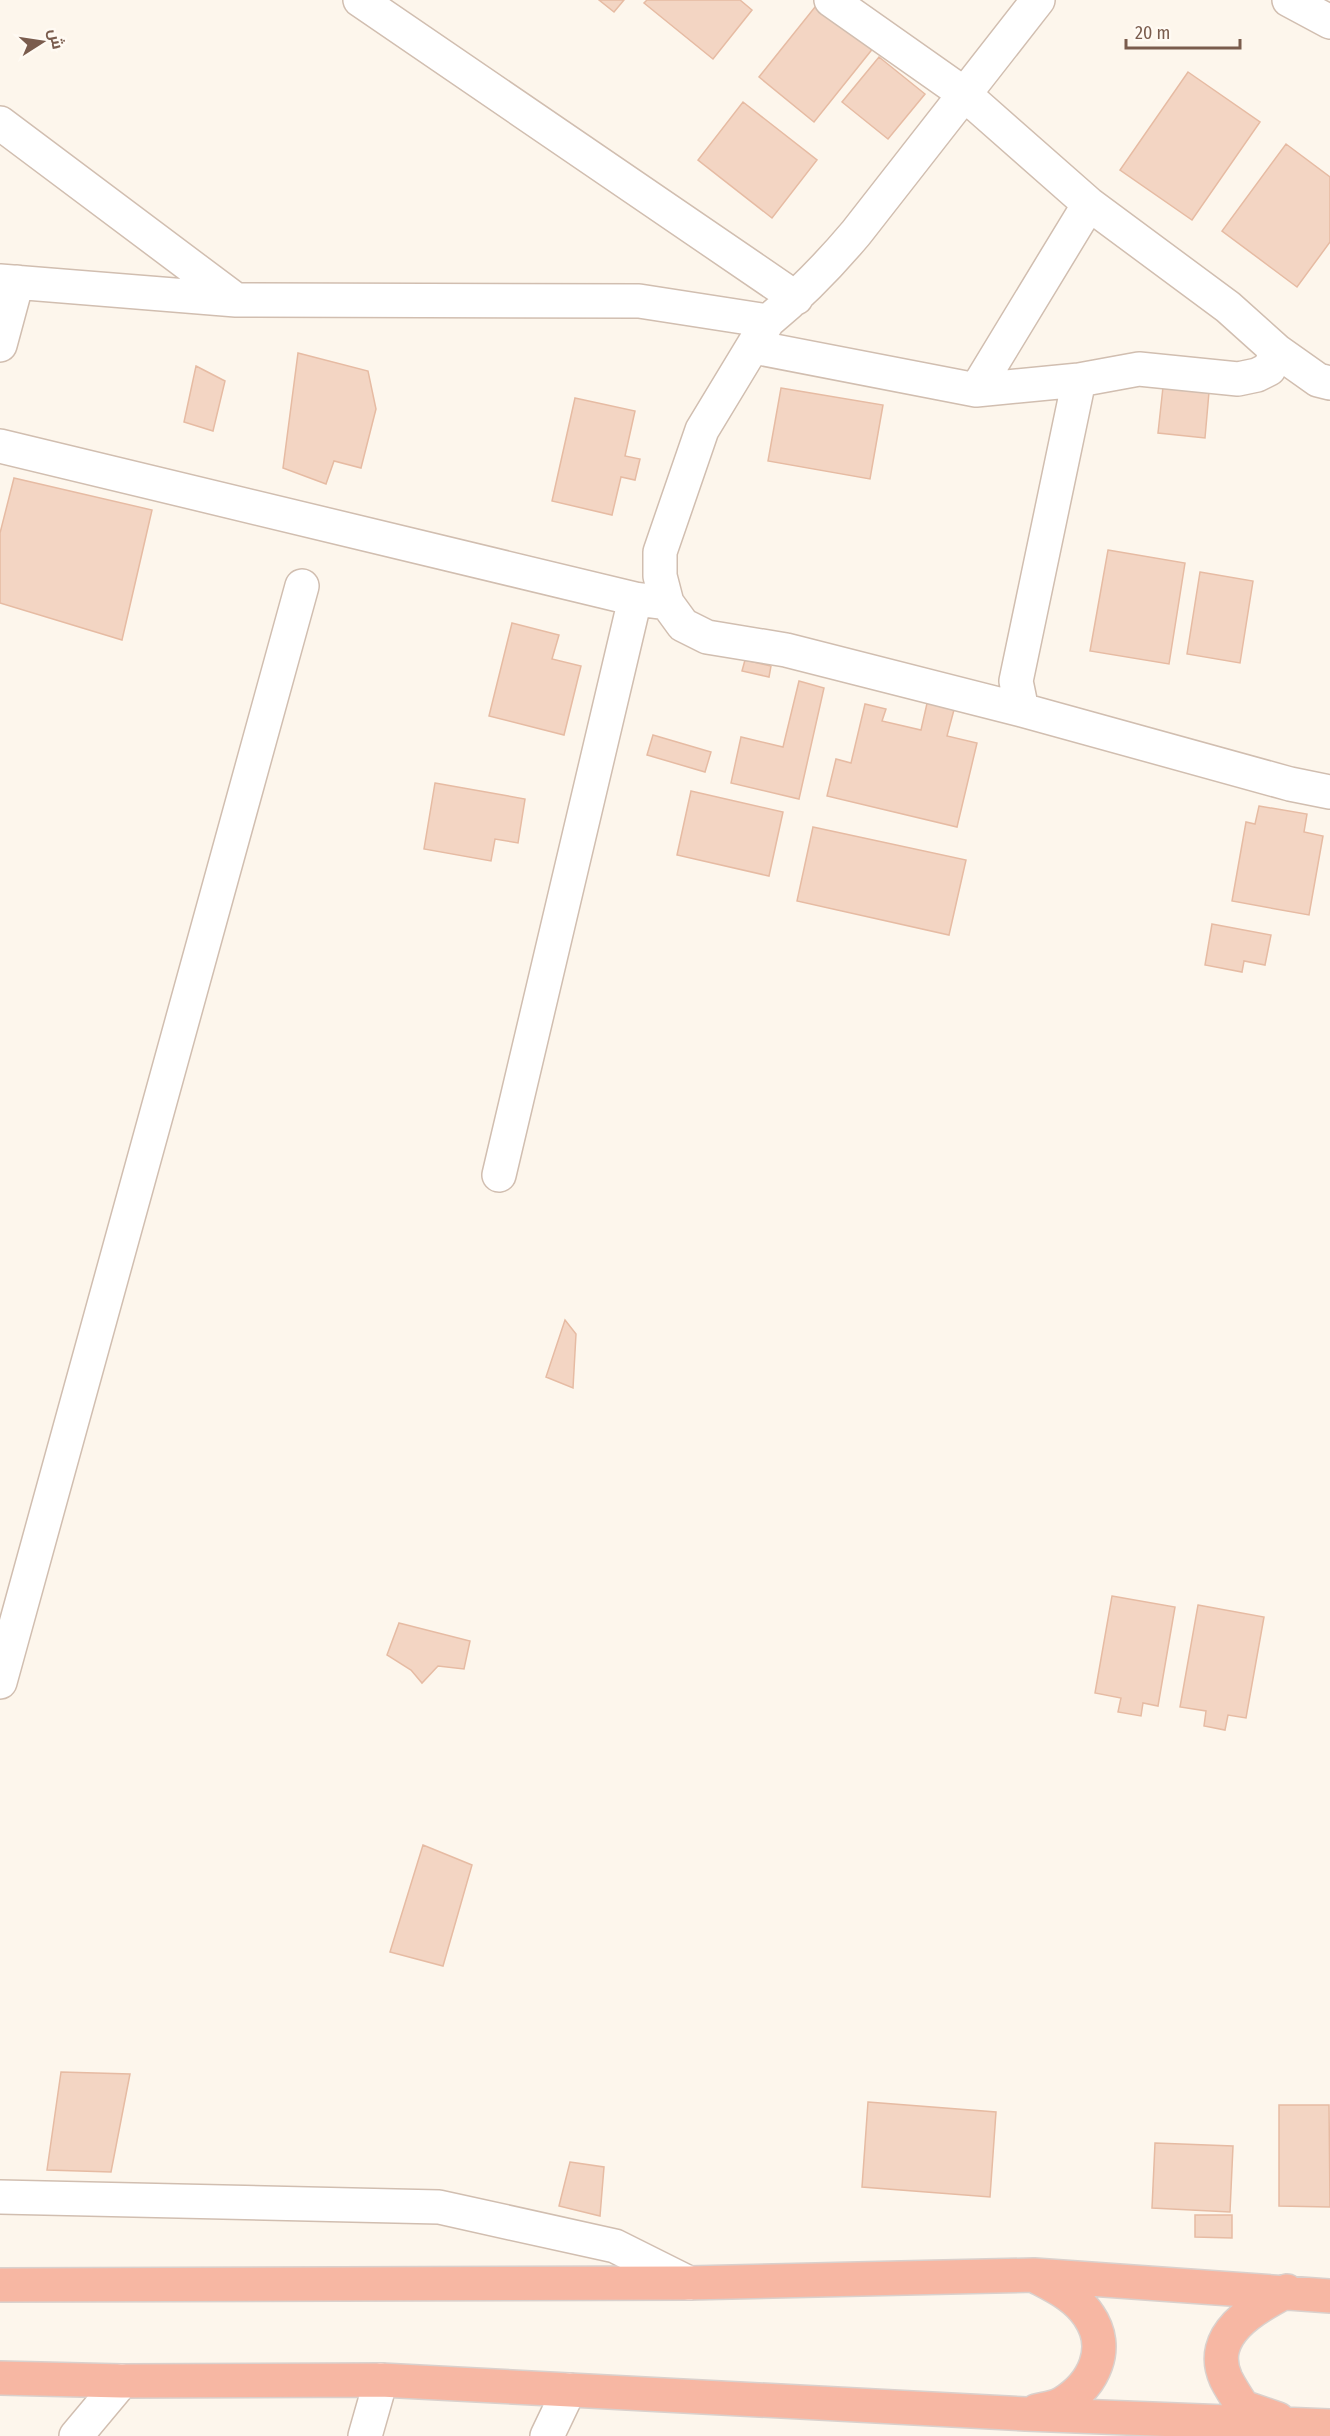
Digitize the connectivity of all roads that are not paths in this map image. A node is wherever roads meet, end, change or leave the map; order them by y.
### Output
1 (360, 0) edge
2 (831, 0) edge
3 (1038, 0) edge
4 (1289, 0) edge
5 (1330, 22) edge
6 (963, 93) junction
7 (0, 123) edge
8 (1089, 204) junction
9 (9, 282) edge
10 (796, 298) junction
11 (236, 300) junction
12 (761, 334) junction
13 (0, 345) edge
14 (1277, 351) junction
15 (1079, 380) junction
16 (1330, 383) edge
17 (976, 390) junction
18 (0, 446) edge
19 (302, 586) dead end
20 (651, 601) junction
21 (1022, 710) junction
22 (1330, 792) edge
23 (499, 1175) dead end
24 (0, 1682) edge
25 (0, 2197) edge
26 (1034, 2276) junction
27 (689, 2283) junction
28 (0, 2284) edge
29 (1287, 2291) junction
30 (1330, 2296) edge
31 (0, 2378) edge
32 (381, 2380) junction
33 (122, 2381) junction
34 (568, 2390) junction
35 (1026, 2414) junction
36 (1315, 2426) edge
37 (76, 2436) edge
38 (365, 2436) edge
39 (547, 2436) edge

1 - 10 street
2 - 6 street
3 - 6 street
4 - 5 street
6 - 8 street
6 - 10 street
7 - 11 street
8 - 14 street
8 - 17 street
9 - 11 street
9 - 13 street
10 - 12 street
11 - 12 street
12 - 17 street
12 - 20 street
14 - 15 street
14 - 16 street
15 - 17 street
15 - 21 street
18 - 20 street
19 - 24 street
20 - 21 street
20 - 23 street
21 - 22 street
25 - 27 street
26 - 27 highway
26 - 29 highway
26 - 35 highway
27 - 28 highway
29 - 30 highway
29 - 36 highway
31 - 33 highway
32 - 33 highway
32 - 34 highway
32 - 38 street
33 - 37 street
34 - 35 highway
34 - 39 street
35 - 36 highway

